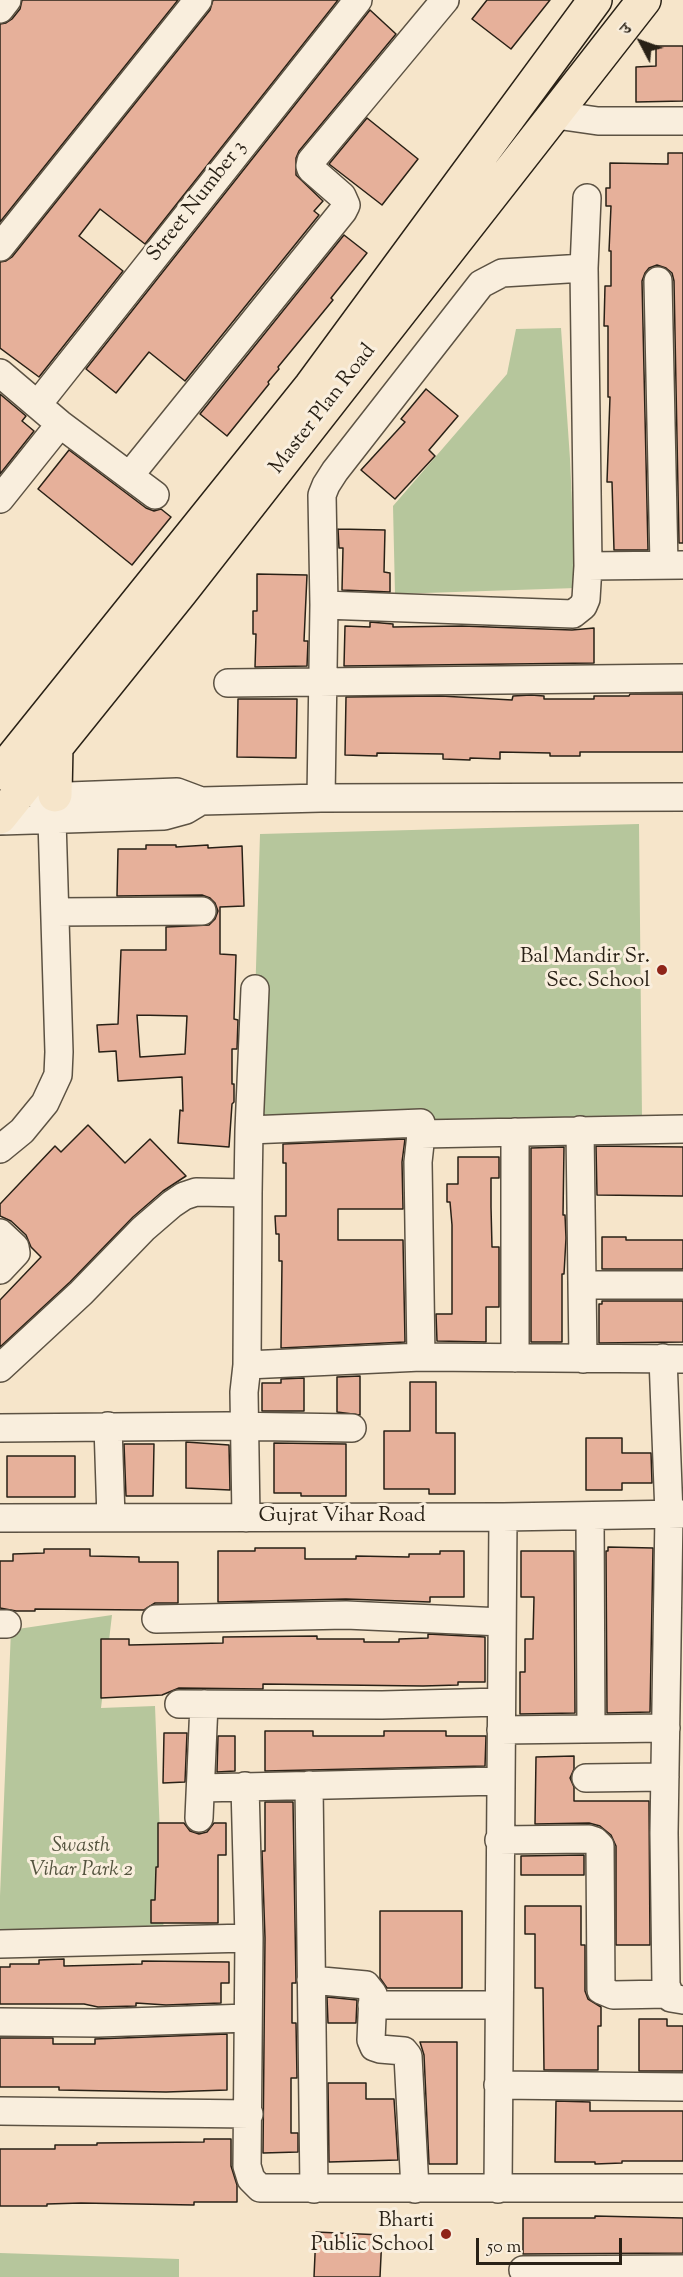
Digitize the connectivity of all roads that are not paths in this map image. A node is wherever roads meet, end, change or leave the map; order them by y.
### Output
1 (7, 0) edge
2 (198, 0) edge
3 (358, 0) edge
4 (595, 0) edge
5 (644, 0) edge
6 (434, 4) edge
7 (0, 9) edge
8 (556, 114) junction
9 (683, 121) edge
10 (587, 198) dead end
11 (0, 248) edge
12 (584, 268) junction
13 (658, 281) dead end
14 (0, 373) edge
15 (38, 404) junction
16 (60, 424) junction
17 (130, 475) junction
18 (155, 495) dead end
19 (0, 499) edge
20 (673, 565) edge
21 (588, 566) junction
22 (324, 605) junction
23 (683, 678) edge
24 (324, 682) junction
25 (228, 683) dead end
26 (56, 745) junction
27 (683, 797) edge
28 (321, 798) junction
29 (4, 808) edge
30 (54, 808) junction
31 (202, 911) dead end
32 (56, 912) junction
33 (255, 989) dead end
34 (683, 1129) edge
35 (249, 1130) junction
36 (580, 1130) junction
37 (515, 1132) junction
38 (421, 1134) junction
39 (0, 1149) edge
40 (248, 1193) junction
41 (0, 1233) edge
42 (0, 1270) edge
43 (582, 1285) junction
44 (683, 1285) edge
45 (421, 1358) junction
46 (515, 1358) junction
47 (673, 1358) edge
48 (583, 1359) junction
49 (247, 1365) junction
50 (0, 1368) edge
51 (108, 1426) junction
52 (244, 1426) junction
53 (0, 1428) edge
54 (352, 1428) dead end
55 (675, 1445) edge
56 (676, 1514) edge
57 (590, 1515) junction
58 (503, 1517) junction
59 (0, 1518) edge
60 (111, 1518) junction
61 (246, 1518) junction
62 (675, 1607) edge
63 (156, 1619) dead end
64 (502, 1622) junction
65 (501, 1702) junction
66 (666, 1728) junction
67 (591, 1729) junction
68 (501, 1730) junction
69 (665, 1777) junction
70 (586, 1778) dead end
71 (500, 1781) junction
72 (309, 1785) junction
73 (245, 1786) junction
74 (201, 1788) junction
75 (199, 1818) dead end
76 (499, 1840) junction
77 (249, 1938) junction
78 (0, 1944) edge
79 (311, 1980) junction
80 (676, 1997) edge
81 (372, 2005) junction
82 (498, 2005) junction
83 (248, 2018) junction
84 (0, 2022) edge
85 (498, 2085) junction
86 (683, 2087) edge
87 (0, 2111) edge
88 (249, 2114) junction
89 (314, 2188) junction
90 (683, 2188) edge
91 (416, 2189) junction
92 (498, 2189) junction
93 (683, 2269) edge
94 (523, 2270) dead end

1 - 7 street
2 - 11 street
3 - 15 street, Street Number 3
4 - 29 main road, Master Plan Road
5 - 8 main road, Master Plan Road
6 - 17 street
8 - 9 street
8 - 26 main road, Master Plan Road
10 - 12 street
12 - 21 street
12 - 22 street
13 - 20 street
14 - 15 street
15 - 16 street
16 - 17 street
16 - 19 street
17 - 18 street
20 - 21 street
21 - 22 street
22 - 24 street
23 - 24 street
24 - 25 street
24 - 28 street
26 - 29 main road, Master Plan Road
26 - 30 main road
27 - 28 street
28 - 30 street
29 - 30 street
30 - 32 street
31 - 32 street
32 - 39 street
33 - 35 street
34 - 36 street
35 - 38 street
35 - 40 street
36 - 37 street
36 - 43 street
37 - 38 street
37 - 46 street
38 - 45 street
40 - 49 street
40 - 50 street
41 - 42 street
43 - 44 street
43 - 48 street
45 - 46 street
45 - 49 street
46 - 48 street
47 - 48 street
47 - 55 street
49 - 52 street
51 - 52 street
51 - 53 street
51 - 60 street
52 - 54 street
52 - 61 street
55 - 56 street
56 - 57 street, Gujrat Vihar Road
56 - 62 street
57 - 58 street, Gujrat Vihar Road
57 - 67 street
58 - 61 street, Gujrat Vihar Road
58 - 64 street
59 - 60 street, Gujrat Vihar Road
60 - 61 street, Gujrat Vihar Road
62 - 66 street
63 - 64 street
64 - 65 street
65 - 68 street
65 - 74 street
66 - 67 street
66 - 69 street
67 - 68 street
68 - 71 street
69 - 70 street
69 - 80 street
71 - 72 street
71 - 76 street
72 - 73 street
72 - 79 street
73 - 74 street
73 - 77 street
74 - 75 street
76 - 80 street
76 - 82 street
77 - 78 street
77 - 83 street
79 - 81 street
79 - 89 street
81 - 82 street
81 - 91 street
82 - 85 street
83 - 84 street
83 - 88 street
85 - 86 street
85 - 92 street
87 - 88 street
88 - 89 street
89 - 91 street
90 - 92 street
91 - 92 street
93 - 94 street

